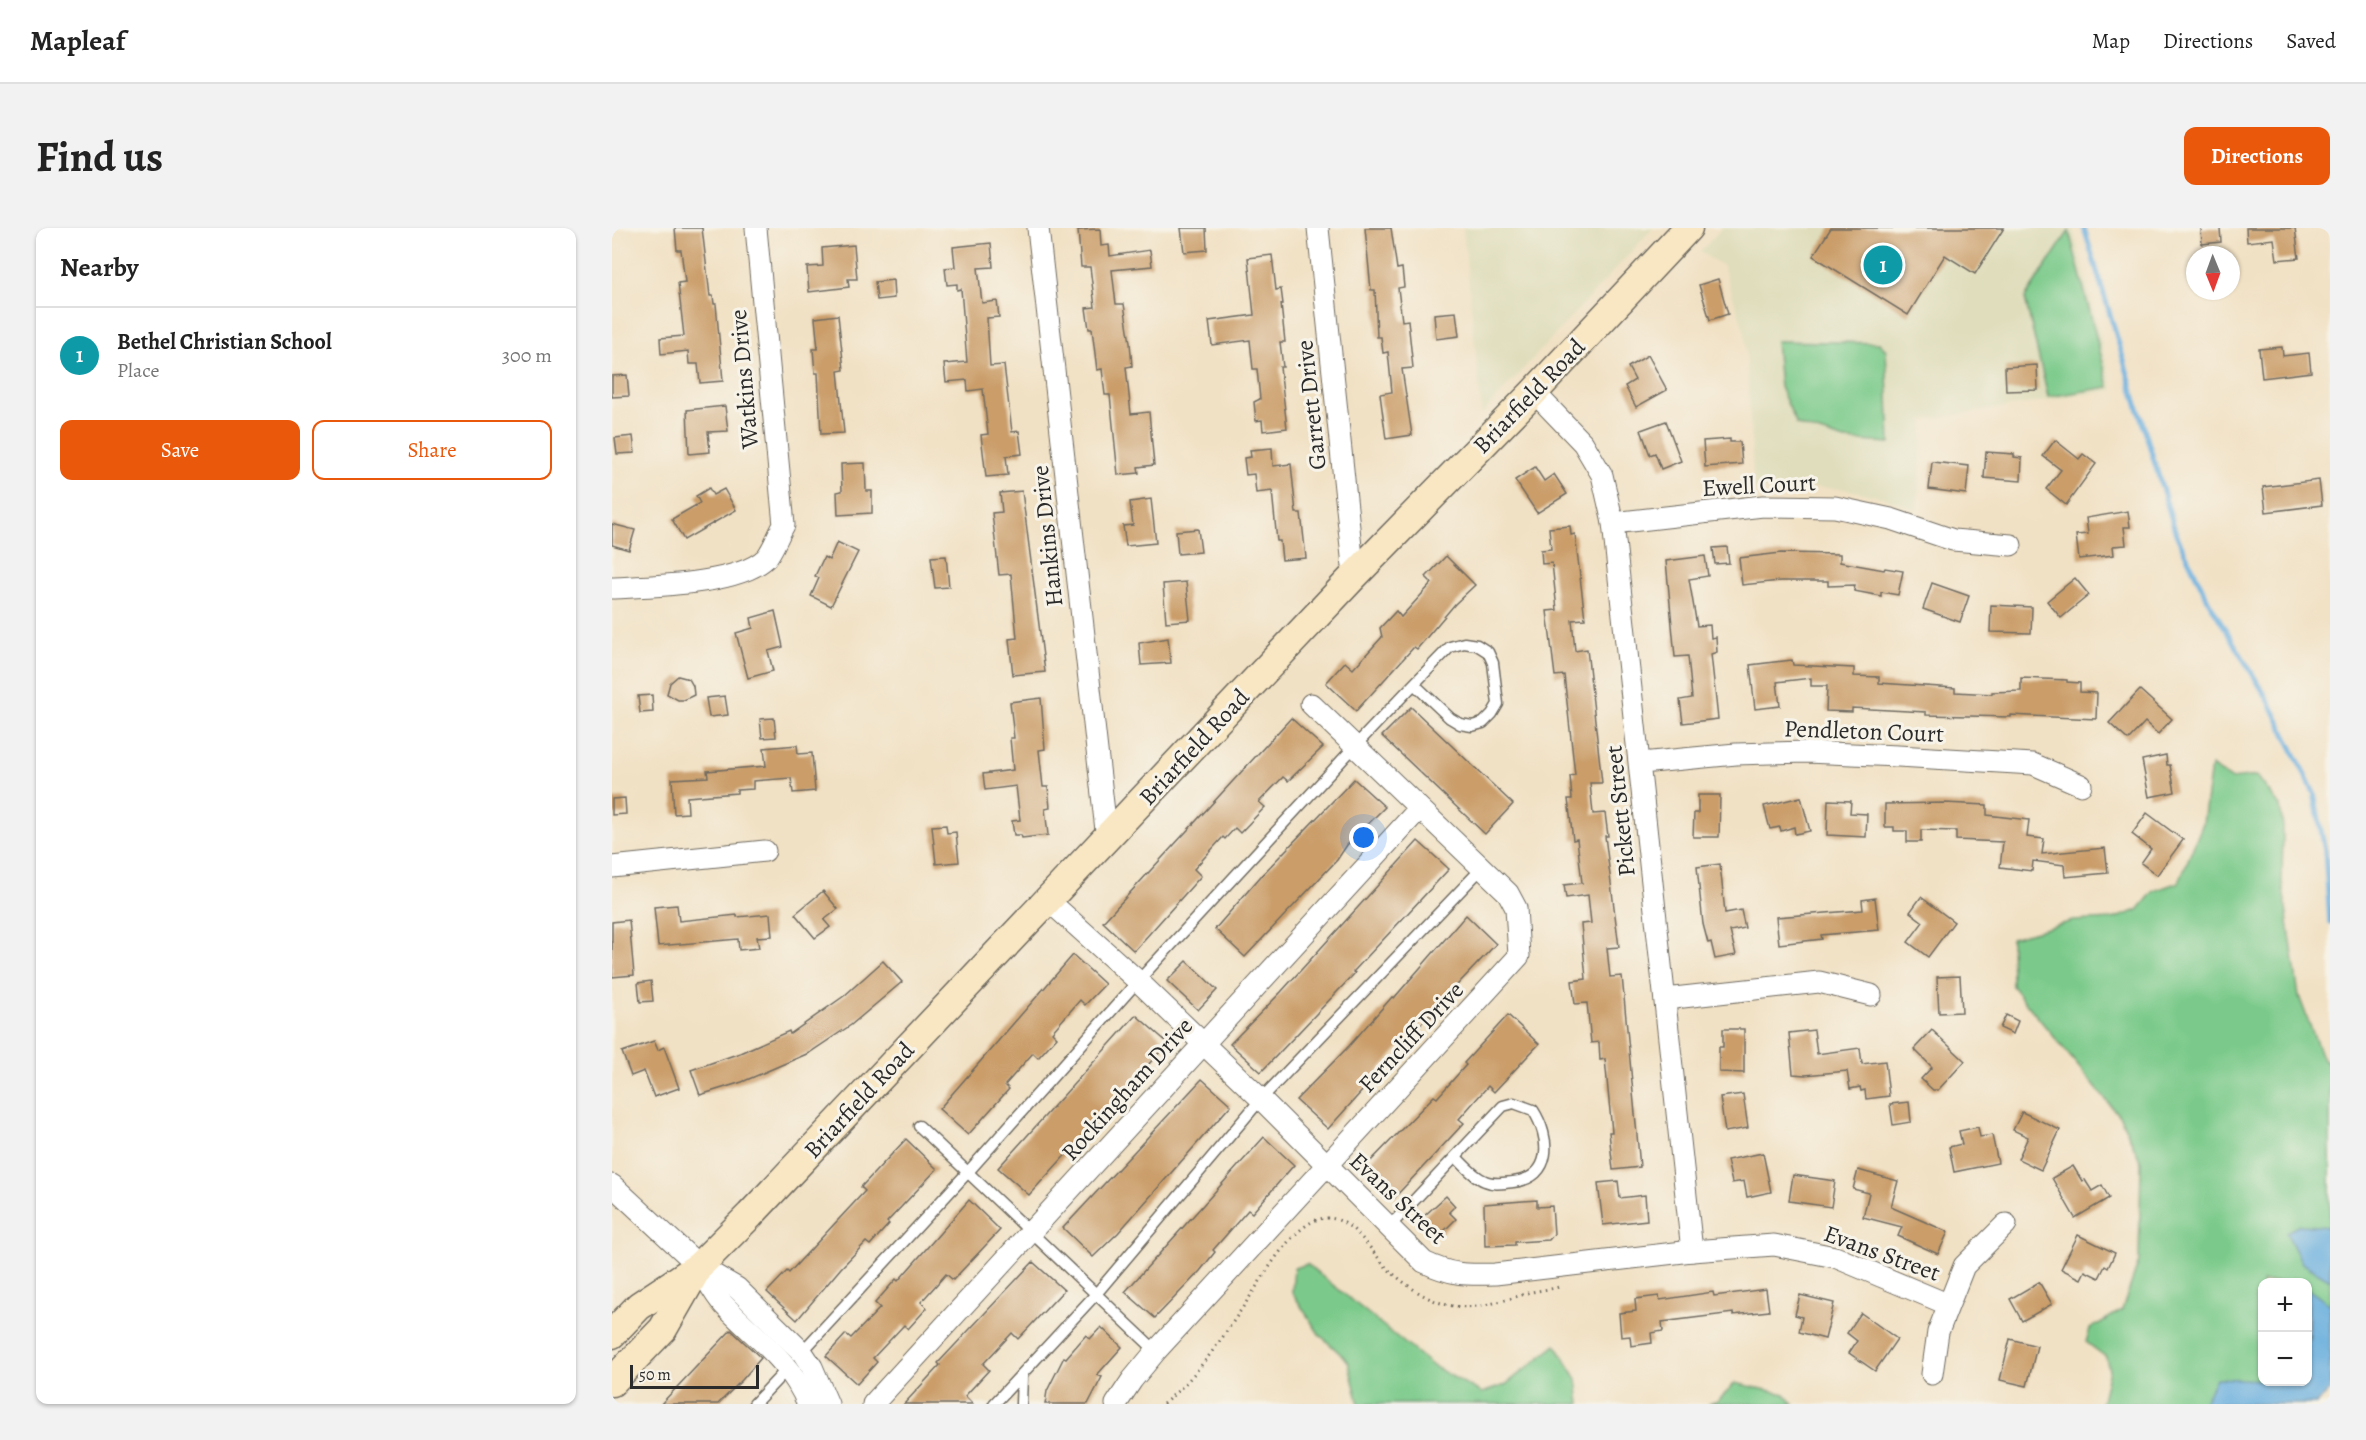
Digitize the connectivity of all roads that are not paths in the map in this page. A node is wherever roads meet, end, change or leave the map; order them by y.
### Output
1 (756, 228) edge
2 (1038, 228) edge
3 (1318, 228) edge
4 (1688, 228) edge
5 (1534, 392) junction
6 (1613, 524) junction
7 (2011, 545) dead end
8 (1354, 576) junction
9 (612, 588) edge
10 (1414, 684) junction
11 (1311, 704) dead end
12 (1355, 746) junction
13 (1641, 763) junction
14 (2081, 785) dead end
15 (1419, 809) junction
16 (1107, 839) junction
17 (765, 851) dead end
18 (612, 867) edge
19 (1482, 868) junction
20 (1049, 901) junction
21 (1138, 981) junction
22 (1871, 994) dead end
23 (1665, 999) junction
24 (1202, 1043) junction
25 (1261, 1100) junction
26 (919, 1126) dead end
27 (1456, 1157) junction
28 (1327, 1166) junction
29 (968, 1172) junction
30 (612, 1185) edge
31 (2006, 1224) dead end
32 (1390, 1226) junction
33 (1032, 1233) junction
34 (1692, 1251) junction
35 (699, 1266) junction
36 (1096, 1294) junction
37 (1947, 1305) junction
38 (612, 1334) edge
39 (1156, 1351) junction
40 (802, 1352) junction
41 (788, 1368) junction
42 (1932, 1374) dead end
43 (1022, 1376) junction
44 (612, 1382) edge
45 (753, 1404) edge
46 (808, 1404) edge
47 (828, 1404) edge
48 (873, 1404) edge
49 (994, 1404) edge
50 (1021, 1404) edge
51 (1116, 1404) edge

1 - 9 street, Watkins Drive
2 - 16 street, Hankins Drive
3 - 8 street, Garrett Drive
4 - 5 main road, Briarfield Road
5 - 6 street, Pickett Street
5 - 8 main road, Briarfield Road
6 - 7 street, Ewell Court
6 - 13 street, Pickett Street
8 - 16 main road, Briarfield Road
10 - 10 lane
10 - 12 lane
11 - 12 street, Ferncliff Drive
12 - 15 street, Ferncliff Drive
12 - 21 lane
13 - 14 street, Pendleton Court
13 - 23 street, Pickett Street
15 - 19 street, Ferncliff Drive
15 - 24 street, Rockingham Drive
16 - 20 main road, Briarfield Road
17 - 18 street
19 - 25 lane
19 - 28 street, Ferncliff Drive
20 - 21 street, Evans Street
20 - 35 main road, Briarfield Road
21 - 24 street, Evans Street
21 - 29 lane
22 - 23 street
23 - 34 street, Pickett Street
24 - 25 street, Evans Street
24 - 33 street, Rockingham Drive
25 - 28 street, Evans Street
25 - 36 lane
26 - 29 lane
27 - 27 lane
27 - 32 lane
28 - 32 street, Evans Street
28 - 39 street, Ferncliff Drive
29 - 33 lane
29 - 40 lane
30 - 35 street
31 - 37 street, Evans Street
32 - 34 street, Evans Street
33 - 36 lane
33 - 48 street, Rockingham Drive
34 - 37 street, Evans Street
35 - 38 main road, Briarfield Road
35 - 40 street
35 - 41 street
35 - 44 main road, Briarfield Road
36 - 39 lane
36 - 43 lane
37 - 42 street, Evans Street
39 - 51 street, Ferncliff Drive
40 - 41 lane
40 - 47 street
41 - 45 lane
41 - 46 street
43 - 49 lane
43 - 50 lane

